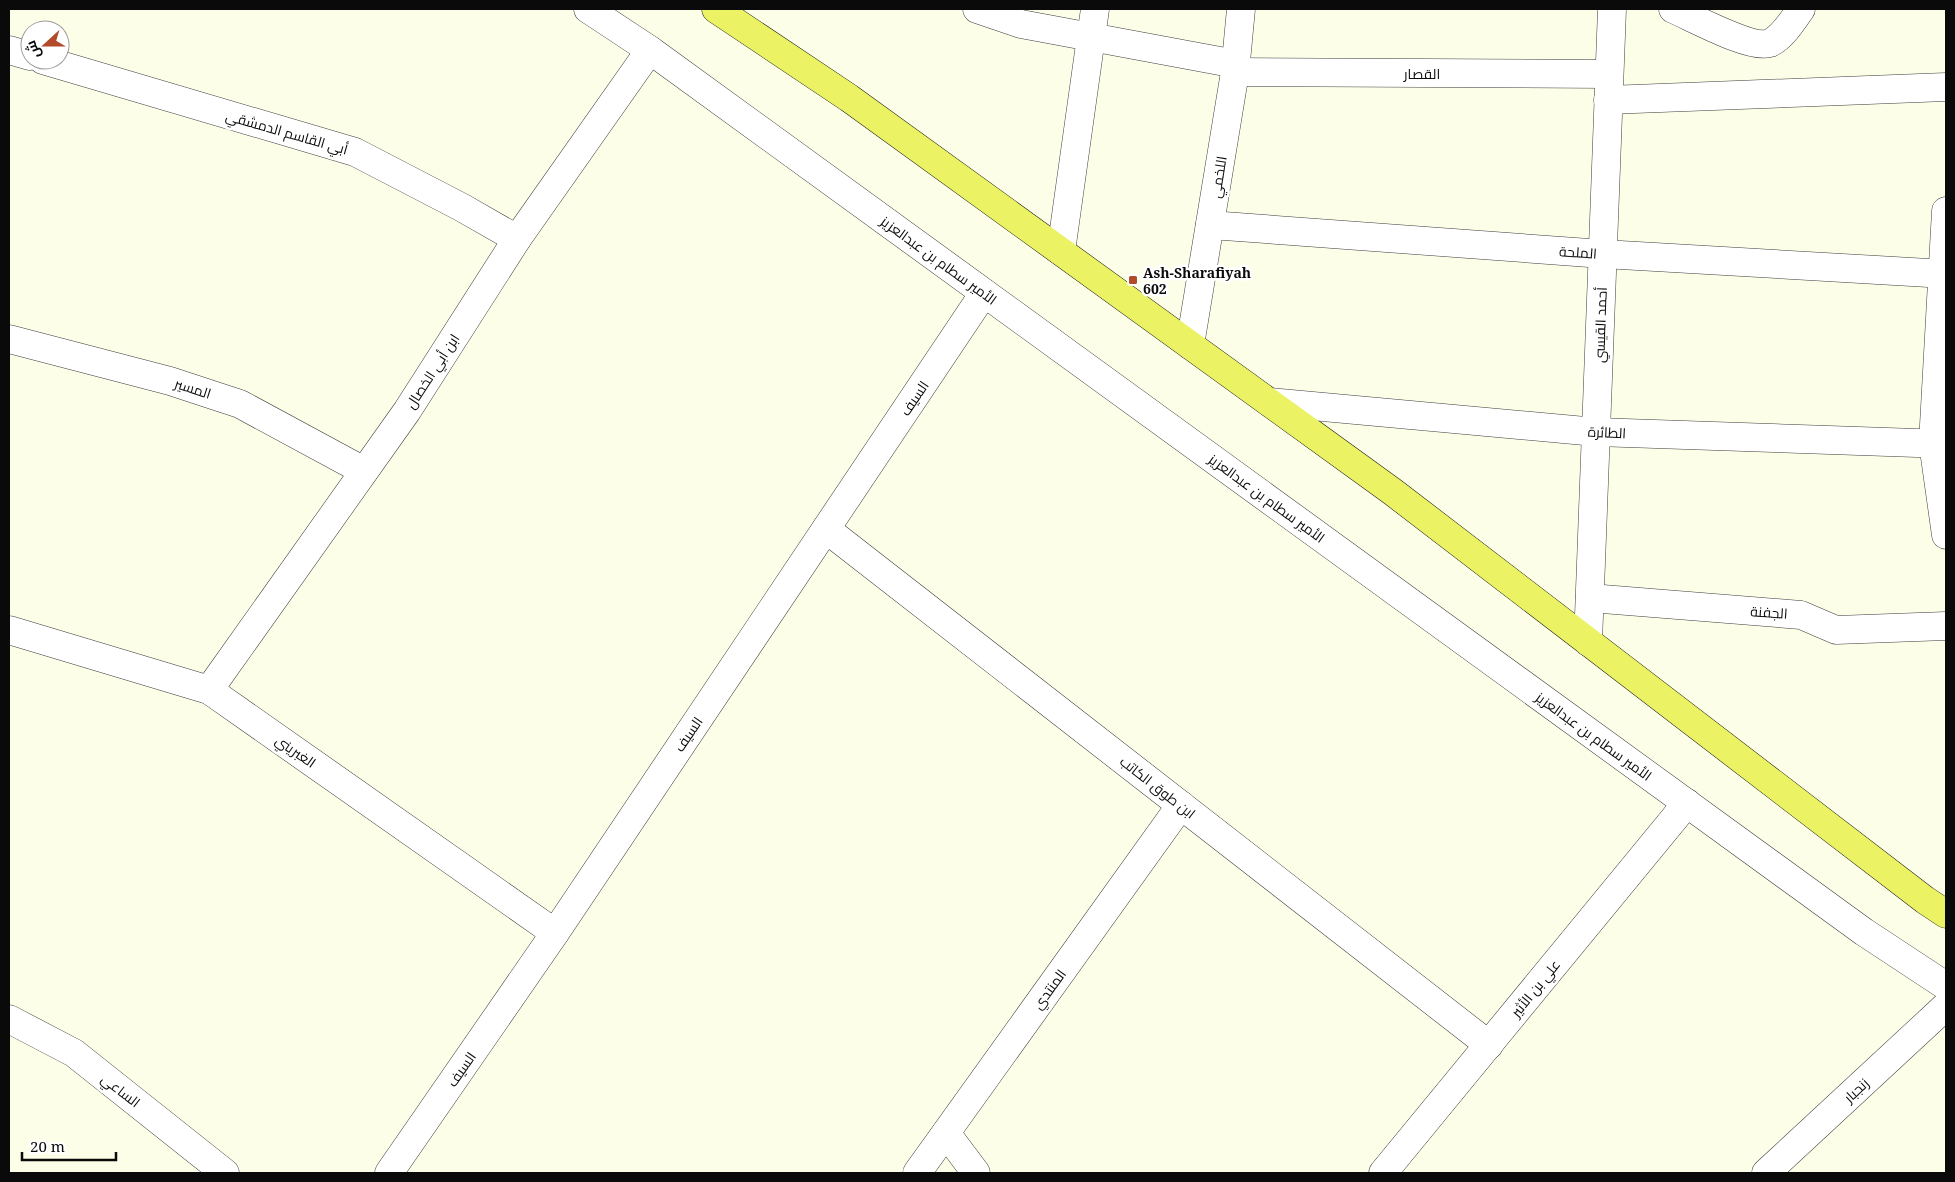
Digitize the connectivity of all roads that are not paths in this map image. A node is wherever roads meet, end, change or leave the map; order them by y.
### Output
1 (588, 9) edge
2 (716, 9) edge
3 (977, 9) edge
4 (1095, 9) edge
5 (1241, 9) edge
6 (1612, 9) edge
7 (1673, 9) edge
8 (1801, 9) edge
9 (1091, 37) junction
10 (650, 50) junction
11 (70, 68) edge
12 (1236, 68) junction
13 (1609, 87) junction
14 (1946, 87) edge
15 (1946, 211) edge
16 (1210, 225) junction
17 (517, 240) junction
18 (1060, 251) junction
19 (1603, 254) junction
20 (1944, 274) edge
21 (984, 293) junction
22 (9, 339) edge
23 (1190, 346) junction
24 (1269, 402) junction
25 (1596, 432) junction
26 (1940, 443) edge
27 (364, 472) junction
28 (826, 529) junction
29 (1946, 535) edge
30 (1590, 598) junction
31 (1946, 626) edge
32 (9, 630) edge
33 (1588, 642) junction
34 (209, 690) junction
35 (1687, 803) junction
36 (1181, 805) junction
37 (1946, 914) edge
38 (555, 933) junction
39 (1946, 986) edge
40 (1946, 1006) edge
41 (9, 1019) edge
42 (1489, 1045) junction
43 (946, 1133) junction
44 (225, 1173) edge
45 (389, 1173) edge
46 (917, 1173) edge
47 (976, 1173) edge
48 (1383, 1173) edge
49 (1766, 1173) edge

1 - 10 street, الأمير سطام بن عبدالعزيز
2 - 18 main road
3 - 9 street, القصار
4 - 9 street
5 - 12 street, اللخمي
6 - 13 street, أحمد القيسي
7 - 8 street
9 - 12 street, القصار
9 - 18 street
10 - 17 street, ابن أبي الخصال
10 - 21 street, الأمير سطام بن عبدالعزيز
11 - 17 street, أبي القاسم الدمشقي
12 - 13 street, القصار
12 - 16 street, اللخمي
13 - 14 street, القصار
13 - 19 street, أحمد القيسي
15 - 20 street
16 - 19 street, الملحة
16 - 23 street, اللخمي
17 - 27 street, ابن أبي الخصال
18 - 23 main road
19 - 20 street, الملحة
19 - 25 street, أحمد القيسي
20 - 26 street
21 - 28 street, السيف
21 - 35 street, الأمير سطام بن عبدالعزيز
22 - 27 street, المسير
23 - 24 main road
24 - 25 street, الطائرة
24 - 33 main road
25 - 26 street, الطائرة
25 - 30 street, أحمد القيسي
26 - 29 street
27 - 34 street, ابن أبي الخصال
28 - 36 street, ابن طوق الكاتب
28 - 38 street, السيف
30 - 31 street, الجفنة
30 - 33 street, أحمد القيسي
32 - 34 street, الغبريني
33 - 37 main road
34 - 38 street, الغبريني
35 - 39 street, الأمير سطام بن عبدالعزيز
35 - 42 street, علي بن الأثير
36 - 42 street, ابن طوق الكاتب
36 - 43 street, المنتدي
38 - 45 street, السيف
40 - 49 street, زنجبار
41 - 44 street, الساعي
42 - 48 street, علي بن الأثير
43 - 46 street, المنتدي
43 - 47 street

